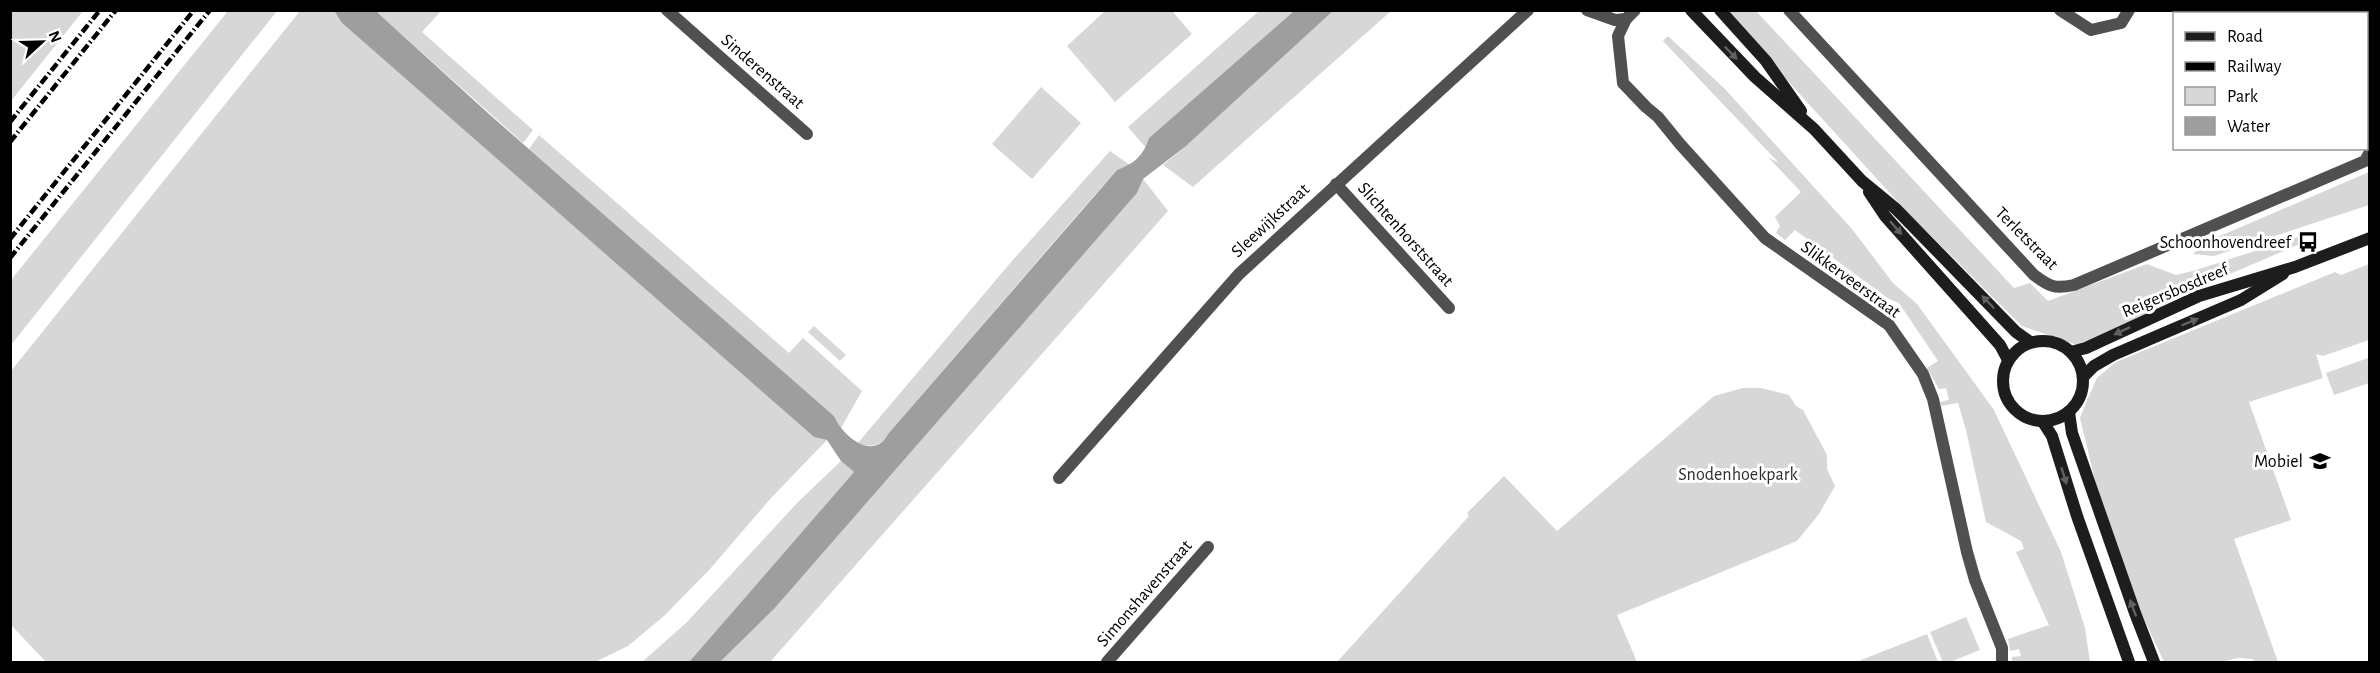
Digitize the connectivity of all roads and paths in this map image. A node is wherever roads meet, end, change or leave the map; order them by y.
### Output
1 (667, 10) edge
2 (1528, 10) edge
3 (1587, 10) edge
4 (1691, 10) edge
5 (1720, 10) edge
6 (1789, 10) edge
7 (2060, 10) edge
8 (2129, 10) edge
9 (1631, 14) edge
10 (1814, 129) junction
11 (807, 134) dead end
12 (2370, 152) edge
13 (1862, 181) junction
14 (1336, 184) junction
15 (2370, 238) edge
16 (2295, 267) junction
17 (1449, 308) dead end
18 (2030, 342) junction
19 (2071, 352) junction
20 (2008, 360) junction
21 (2083, 377) junction
22 (2069, 412) junction
23 (2043, 422) junction
24 (1059, 478) dead end
25 (1208, 547) dead end
26 (1107, 663) edge
27 (2002, 663) edge
28 (2129, 663) edge
29 (2154, 663) edge

1 - 11 street, Sinderenstraat
2 - 14 street, Sleewijkstraat
3 - 9 street
4 -> 10 street
5 - 10 street
6 - 12 street, Terletstraat
7 - 8 street
9 - 27 street, Slikkerveerstraat
10 - 13 street
18 -> 13 street
13 -> 20 street
14 - 17 street, Slichtenhorststraat
14 - 24 street, Sleewijkstraat
15 - 16 street, Reigersbosdreef
16 -> 19 street, Reigersbosdreef
21 -> 16 street, Reigersbosdreef
18 - 19 street
18 - 20 street
19 - 21 street
20 - 23 street
21 - 22 street
22 - 23 street
29 -> 22 street
23 -> 28 street
25 - 26 street, Simonshavenstraat

